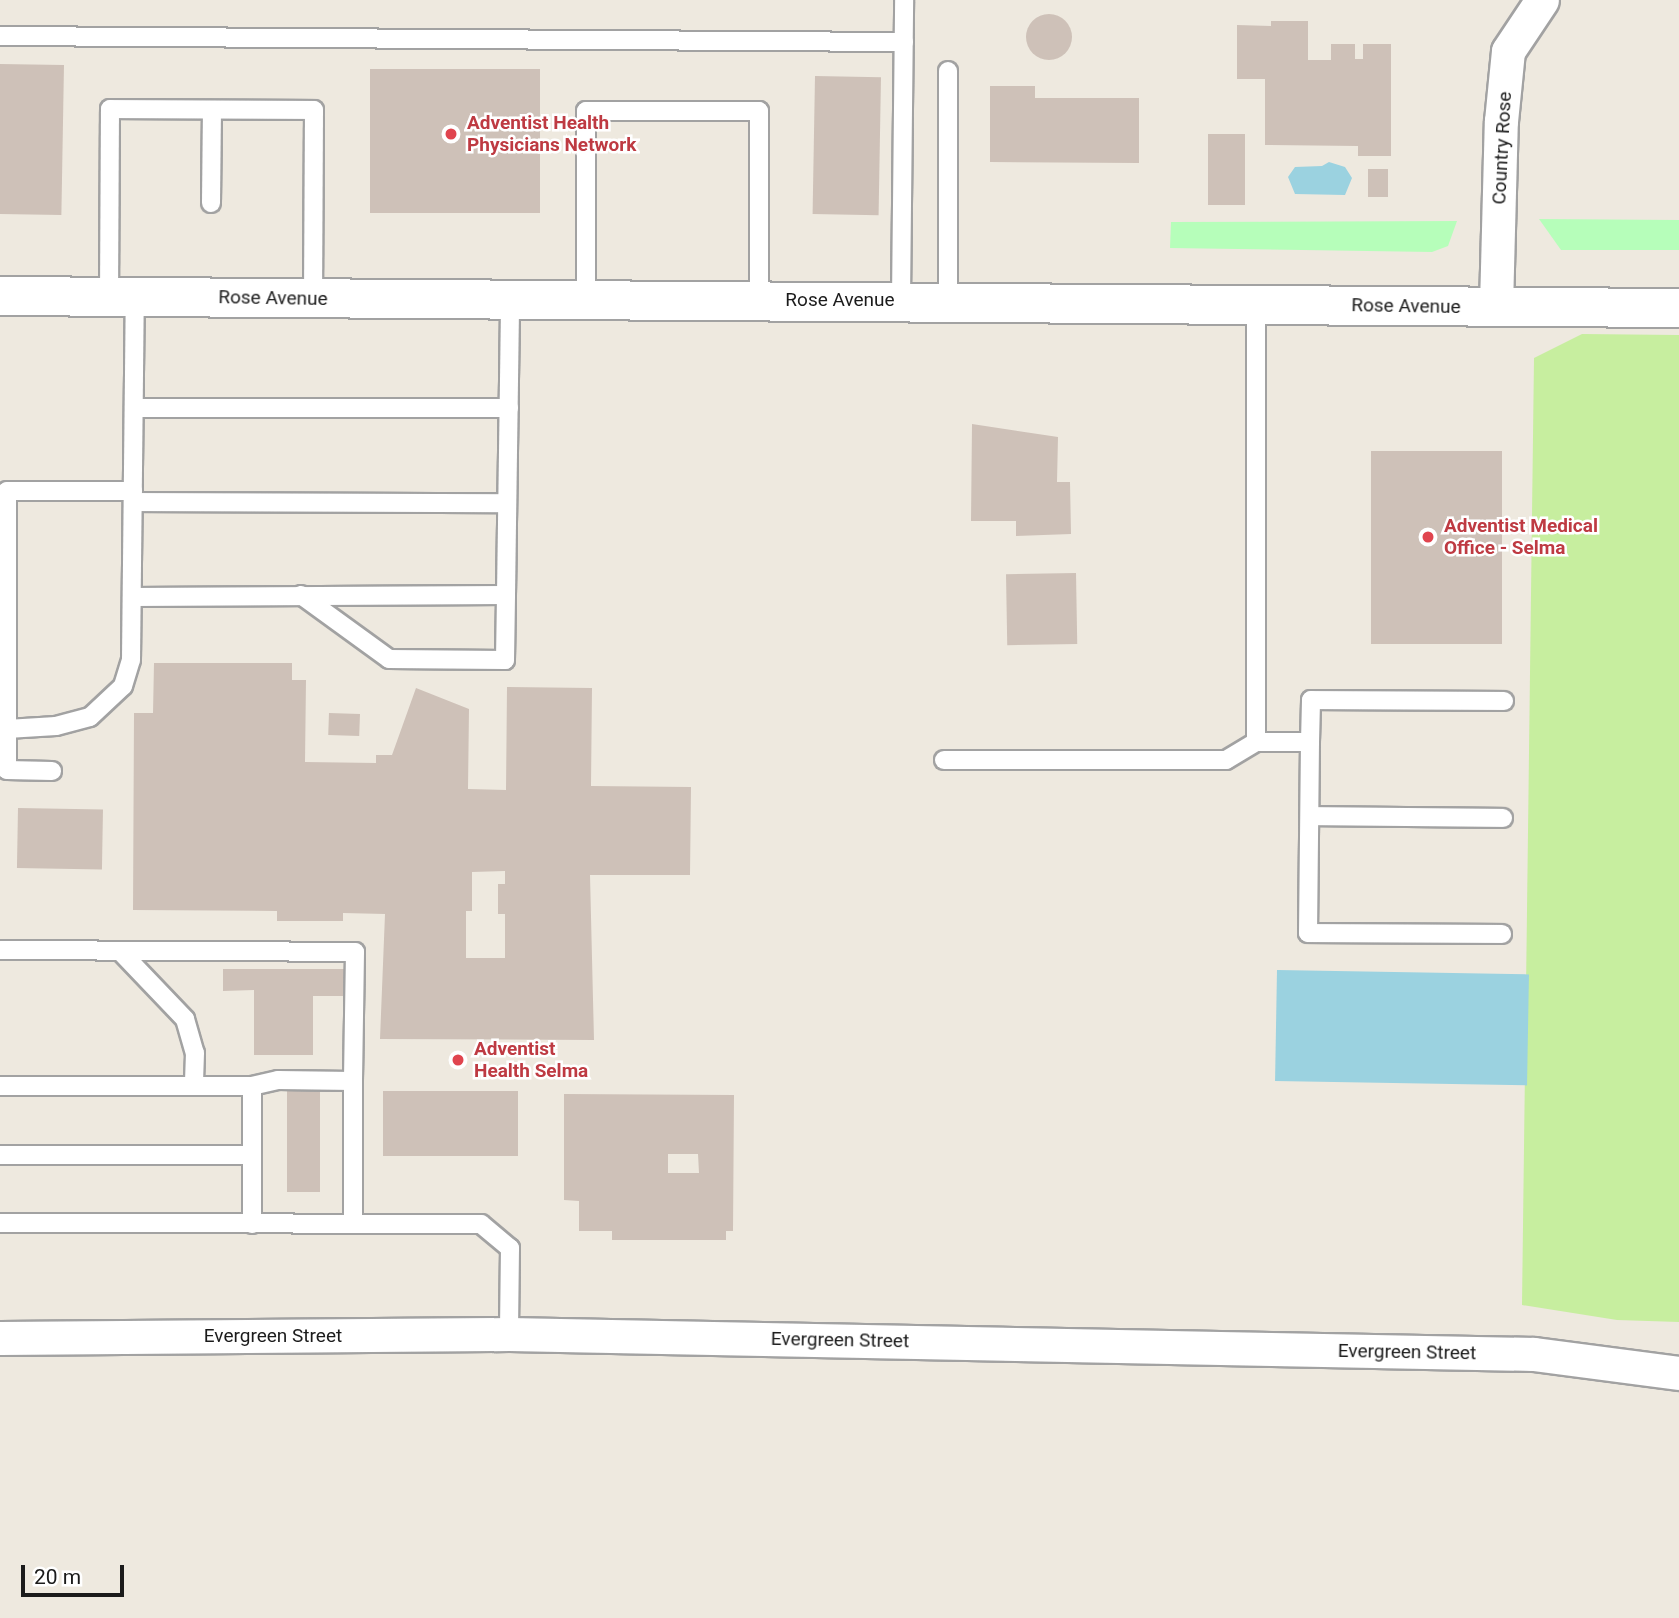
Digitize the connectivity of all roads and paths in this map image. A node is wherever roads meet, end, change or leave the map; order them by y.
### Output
1 (904, 0) edge
2 (1536, 2) edge
3 (0, 36) edge
4 (904, 42) junction
5 (948, 71) dead end
6 (212, 110) junction
7 (211, 204) dead end
8 (0, 296) edge
9 (122, 297) junction
10 (313, 299) junction
11 (510, 300) junction
12 (759, 300) junction
13 (901, 300) junction
14 (586, 301) junction
15 (948, 301) junction
16 (1256, 304) junction
17 (1496, 306) junction
18 (1679, 308) edge
19 (135, 408) junction
20 (509, 408) junction
21 (133, 496) junction
22 (506, 503) junction
23 (301, 595) junction
24 (506, 595) junction
25 (132, 597) junction
26 (1504, 701) dead end
27 (4, 729) edge
28 (1256, 742) junction
29 (1310, 742) junction
30 (944, 760) dead end
31 (52, 771) dead end
32 (1310, 816) junction
33 (1503, 818) dead end
34 (1502, 934) dead end
35 (0, 950) edge
36 (120, 951) junction
37 (354, 1081) junction
38 (0, 1086) edge
39 (194, 1086) junction
40 (252, 1086) junction
41 (0, 1155) edge
42 (252, 1155) junction
43 (0, 1223) edge
44 (354, 1223) junction
45 (252, 1224) junction
46 (509, 1334) junction
47 (0, 1338) edge
48 (1679, 1373) edge

1 - 4 lane
2 - 17 street, Country Rose
3 - 4 lane
4 - 13 lane
5 - 15 lane
6 - 7 lane
6 - 9 lane
6 - 10 lane
8 - 9 street, Rose Avenue
9 - 10 street, Rose Avenue
9 - 19 lane
10 - 11 street, Rose Avenue
11 - 14 street, Rose Avenue
11 - 20 lane
12 - 13 street, Rose Avenue
12 - 14 street, Rose Avenue
12 - 14 lane
13 - 15 street, Rose Avenue
15 - 16 street, Rose Avenue
16 - 17 street, Rose Avenue
16 - 28 lane
17 - 18 street, Rose Avenue
19 - 20 lane
19 - 21 lane
20 - 22 lane
21 - 22 lane
21 - 25 lane
21 - 27 lane
22 - 24 lane
23 - 24 lane
23 - 24 lane
23 - 25 lane
25 - 27 lane
26 - 29 lane
27 - 31 lane
28 - 29 lane
28 - 30 lane
29 - 32 lane
32 - 33 lane
32 - 34 lane
35 - 36 lane
36 - 37 lane
36 - 39 lane
37 - 40 lane
37 - 44 lane
38 - 39 lane
39 - 40 lane
40 - 42 lane
41 - 42 lane
42 - 45 lane
43 - 45 lane
44 - 45 lane
44 - 46 lane
46 - 47 street, Evergreen Street
46 - 48 street, Evergreen Street

